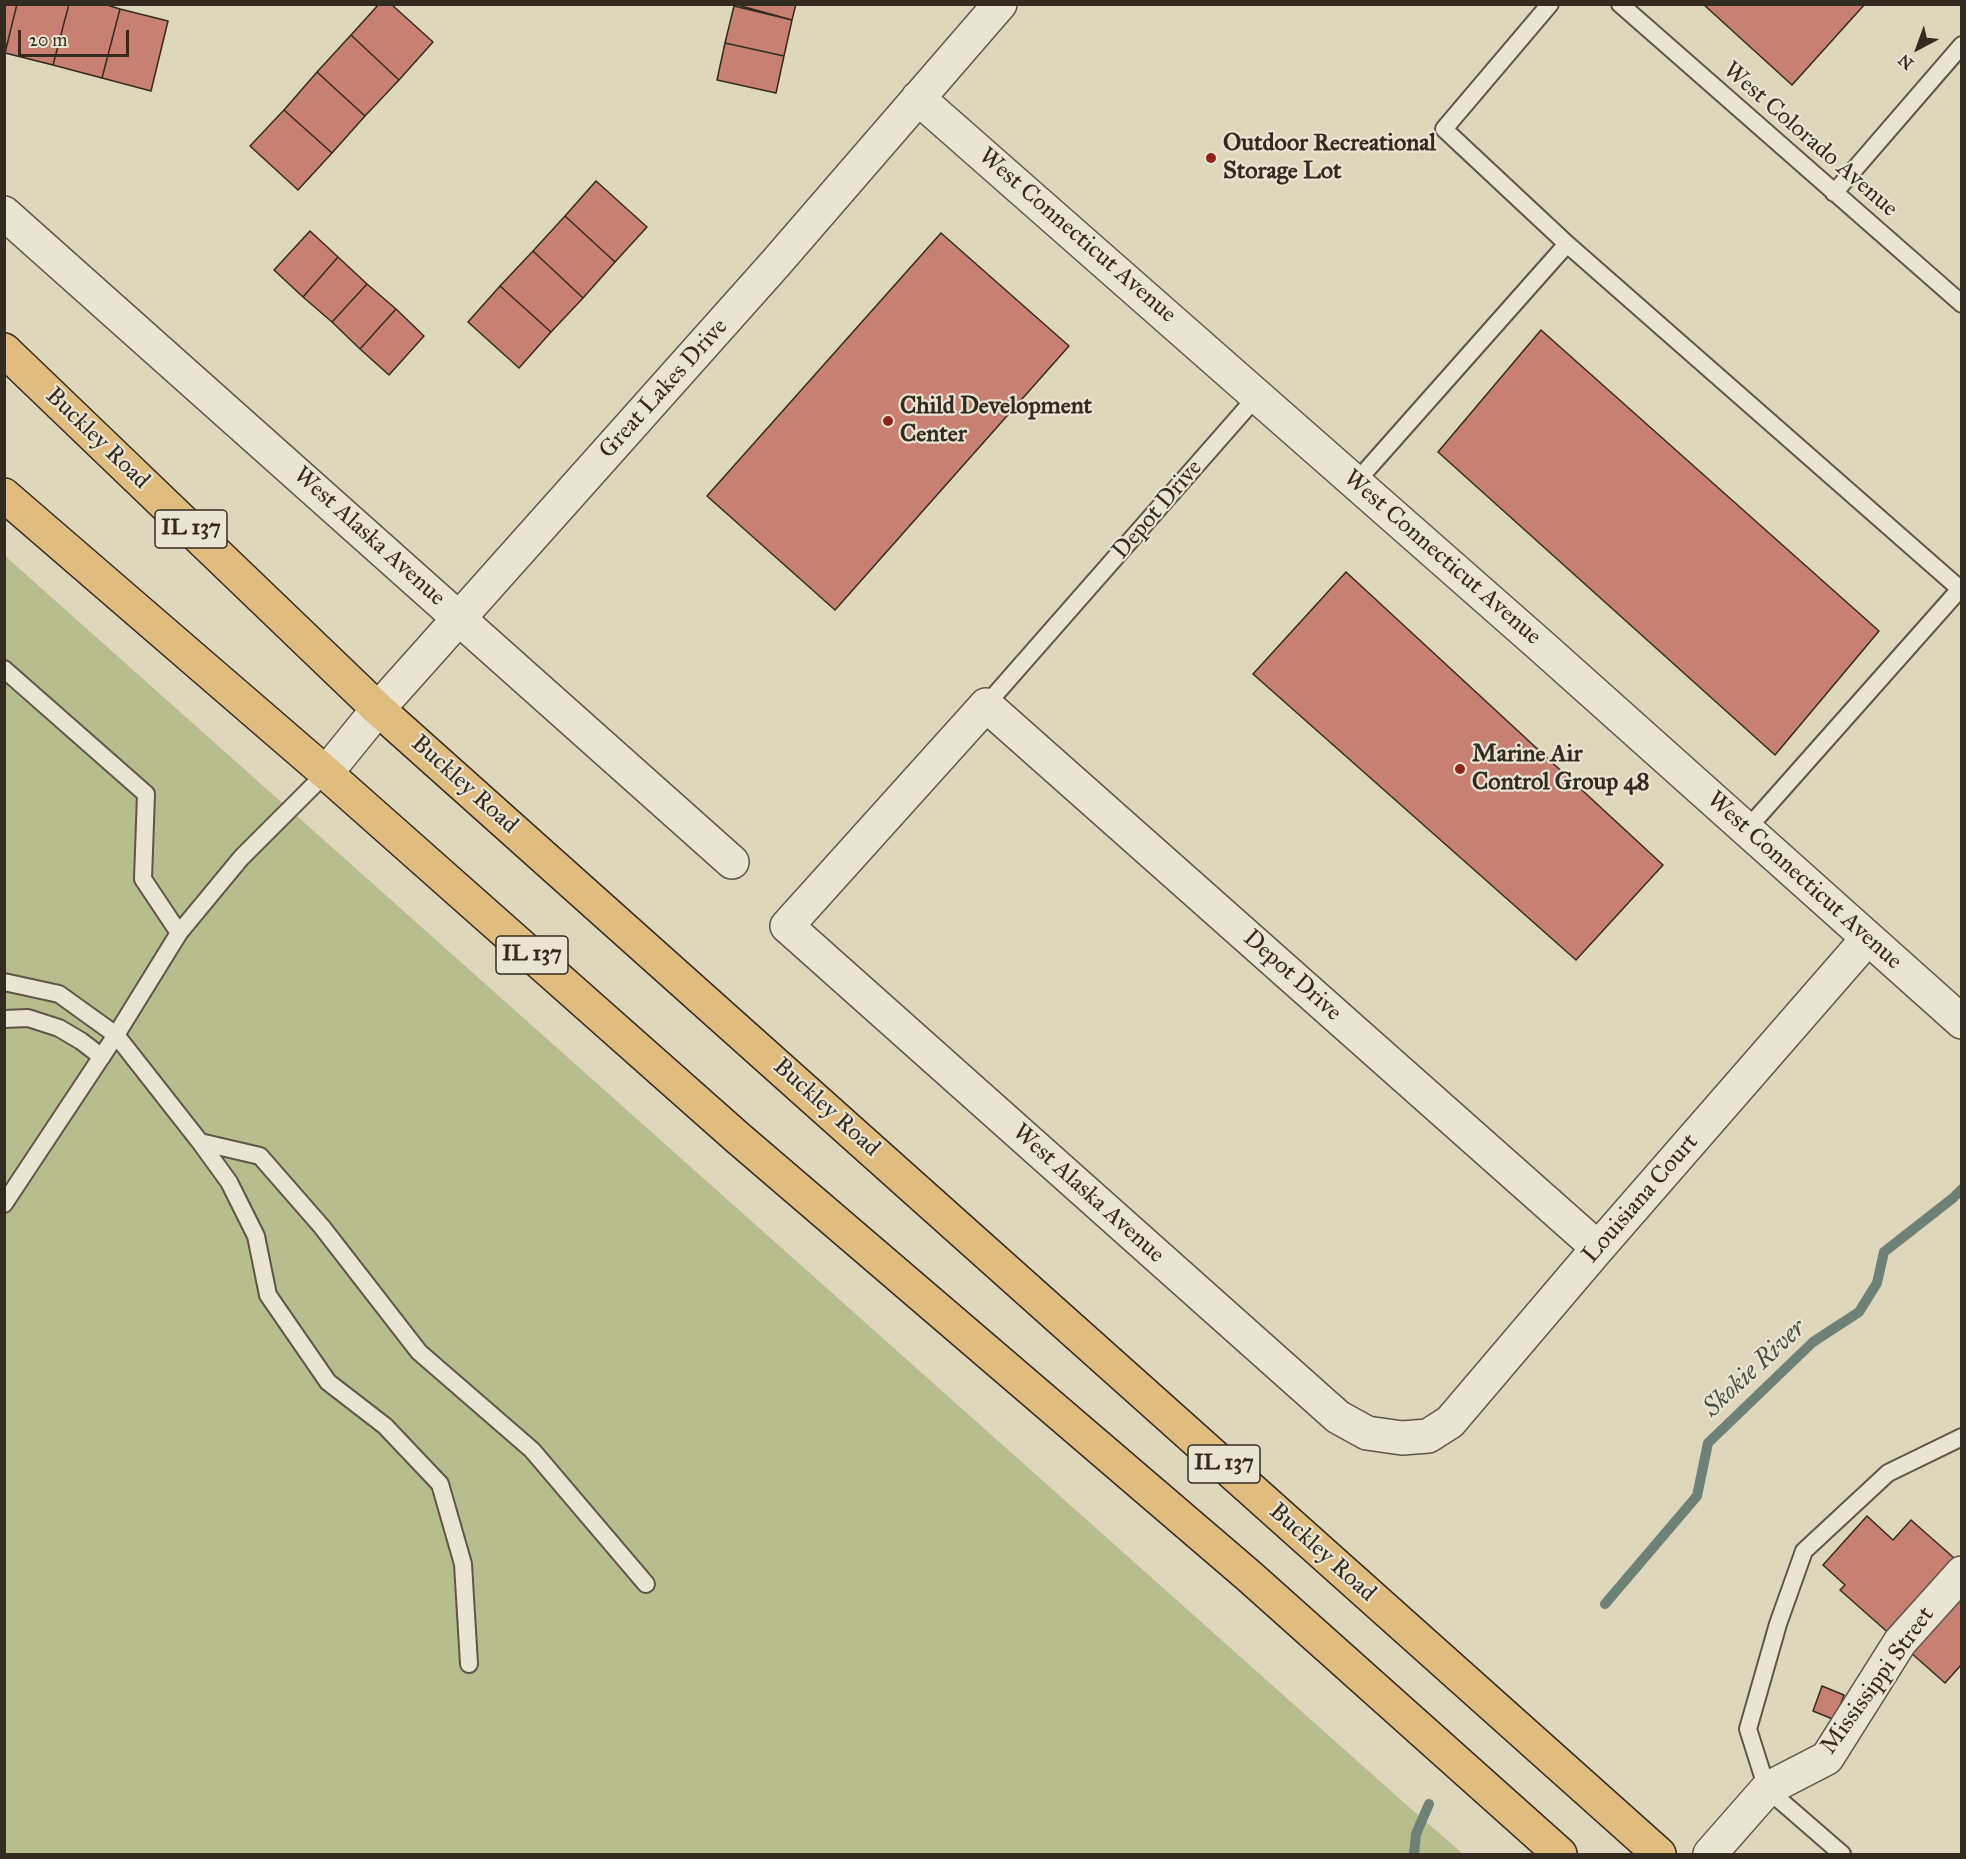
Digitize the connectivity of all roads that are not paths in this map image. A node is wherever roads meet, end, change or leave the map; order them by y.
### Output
1 (1000, 4) edge
2 (1550, 4) edge
3 (1624, 9) edge
4 (1962, 45) edge
5 (918, 98) junction
6 (1834, 193) junction
7 (4, 213) edge
8 (1567, 244) junction
9 (1962, 304) edge
10 (4, 350) edge
11 (1258, 395) junction
12 (1356, 482) junction
13 (4, 495) edge
14 (459, 618) junction
15 (4, 669) edge
16 (986, 705) junction
17 (378, 709) junction
18 (326, 773) junction
19 (1747, 830) junction
20 (732, 862) dead end
21 (787, 926) joint
22 (179, 933) junction
23 (1868, 938) junction
24 (4, 982) edge
25 (4, 1019) edge
26 (1962, 1022) edge
27 (116, 1035) junction
28 (102, 1057) junction
29 (200, 1142) junction
30 (4, 1204) edge
31 (1599, 1248) junction
32 (1962, 1437) edge
33 (1402, 1438) joint
34 (1962, 1573) edge
35 (646, 1584) dead end
36 (469, 1664) dead end
37 (1767, 1789) junction
38 (1560, 1854) edge
39 (1659, 1854) edge
40 (1710, 1854) edge
41 (1842, 1854) edge

1 - 5 street, Great Lakes Drive
2 - 8 lane
3 - 6 lane, West Colorado Avenue
4 - 6 lane
5 - 11 street, West Connecticut Avenue
5 - 14 street, Great Lakes Drive
6 - 9 lane, West Colorado Avenue
7 - 14 street, West Alaska Avenue
8 - 12 lane
8 - 19 lane
10 - 17 highway, Buckley Road / IL 137
11 - 12 street, West Connecticut Avenue
11 - 16 lane, Depot Drive
12 - 19 street, West Connecticut Avenue
13 - 18 highway, IL 137
14 - 17 street, Great Lakes Drive
14 - 20 street, West Alaska Avenue
15 - 22 lane
16 - 21 street, Depot Drive
16 - 31 street, Depot Drive
17 - 18 street, Great Lakes Drive
17 - 39 highway, Buckley Road / IL 137
18 - 22 lane
18 - 38 highway, IL 137
19 - 23 street, West Connecticut Avenue
21 - 33 street, West Alaska Avenue
22 - 27 lane
23 - 26 street, West Connecticut Avenue
23 - 31 street, Louisiana Court
24 - 27 lane
25 - 28 lane
27 - 28 lane
27 - 29 lane
28 - 30 lane
29 - 35 lane
29 - 36 lane
31 - 33 street, Louisiana Court
32 - 37 lane
34 - 37 street, Mississippi Street
37 - 40 street, Mississippi Street
37 - 41 lane

